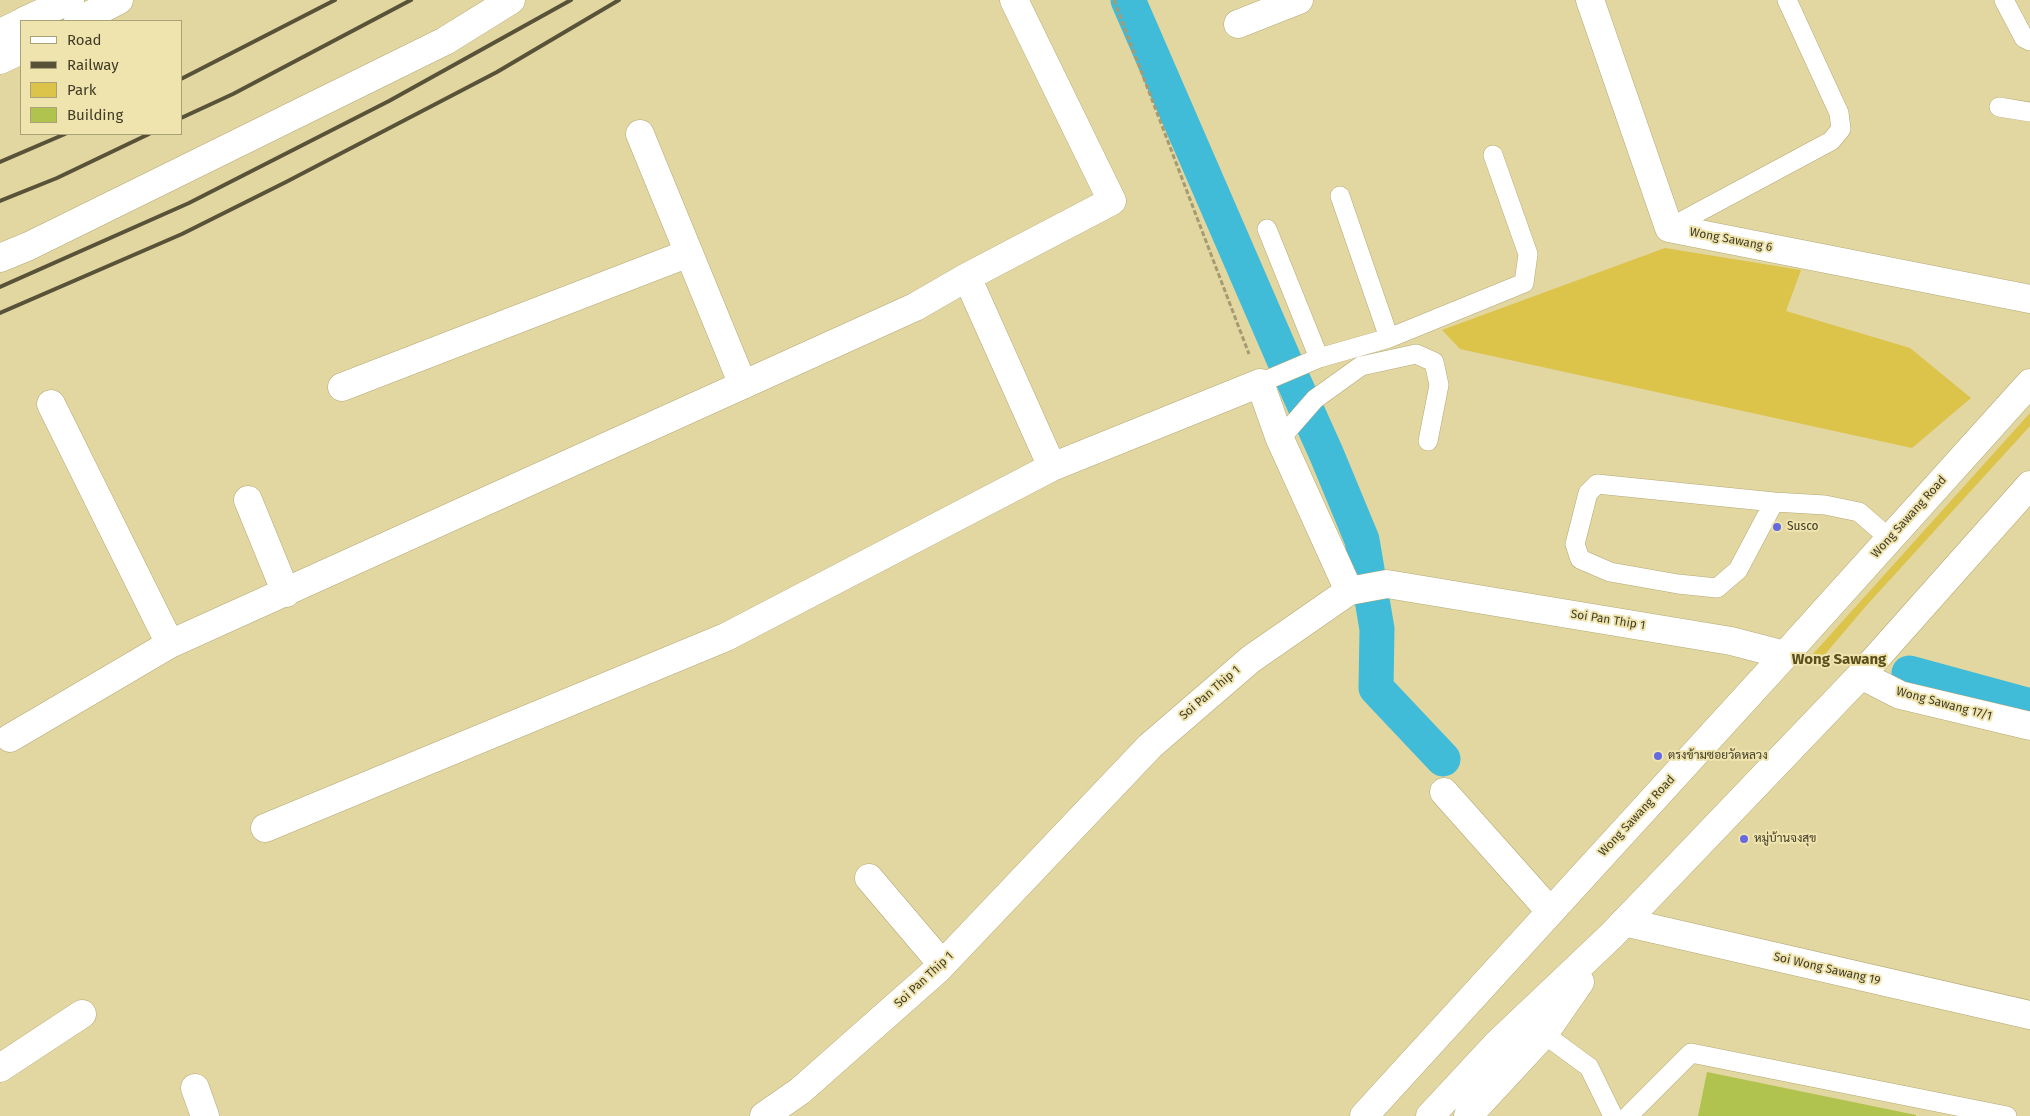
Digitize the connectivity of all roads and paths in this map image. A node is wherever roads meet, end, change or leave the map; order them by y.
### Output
1 (70, 0) edge
2 (119, 0) edge
3 (511, 0) edge
4 (1014, 0) edge
5 (1114, 0) edge
6 (1299, 0) edge
7 (1590, 0) edge
8 (1787, 0) edge
9 (2004, 0) edge
10 (27, 20) edge
11 (80, 20) edge
12 (20, 23) edge
13 (1238, 24) dead end
14 (0, 33) edge
15 (2030, 41) edge
16 (20, 50) edge
17 (0, 60) edge
18 (1999, 107) dead end
19 (2030, 112) edge
20 (640, 134) dead end
21 (1492, 155) dead end
22 (1340, 196) dead end
23 (1669, 228) junction
24 (1267, 229) dead end
25 (689, 253) junction
26 (0, 258) edge
27 (967, 277) junction
28 (2030, 299) edge
29 (1389, 338) junction
30 (1319, 358) junction
31 (1280, 375) junction
32 (2030, 383) edge
33 (743, 385) junction
34 (342, 387) dead end
35 (50, 404) dead end
36 (1288, 429) junction
37 (1428, 441) dead end
38 (1052, 467) junction
39 (2030, 485) edge
40 (248, 500) dead end
41 (1774, 502) junction
42 (1889, 538) junction
43 (1354, 590) junction
44 (286, 593) junction
45 (170, 644) junction
46 (1785, 655) junction
47 (1860, 676) junction
48 (2030, 726) edge
49 (10, 738) dead end
50 (1444, 792) dead end
51 (265, 828) dead end
52 (870, 878) dead end
53 (1550, 911) junction
54 (1618, 928) junction
55 (942, 964) junction
56 (82, 1014) dead end
57 (2030, 1015) edge
58 (1544, 1034) junction
59 (0, 1068) edge
60 (195, 1088) dead end
61 (205, 1116) edge
62 (764, 1116) edge
63 (1364, 1116) edge
64 (1430, 1116) edge
65 (1468, 1116) edge
66 (1613, 1116) edge
67 (1628, 1116) edge
68 (2007, 1116) edge

1 - 10 main road
2 - 11 main road
3 - 26 main road
4 - 27 main road
5 - 31 path
6 - 13 main road
7 - 23 main road
8 - 23 lane
9 - 15 lane
12 - 14 main road
16 - 17 main road
18 - 19 lane
20 - 25 main road
21 - 29 lane
22 - 29 lane
23 - 28 main road, Wong Sawang 6
24 - 30 lane
25 - 33 main road
25 - 34 main road
27 - 33 main road
27 - 38 main road
29 - 30 lane
30 - 31 lane
31 - 36 main road
31 - 38 main road
32 - 42 main road, Wong Sawang Road
33 - 44 main road
35 - 45 main road
36 - 37 lane
36 - 43 main road
38 - 51 main road
39 - 47 main road
40 - 44 main road
41 - 41 lane
41 - 42 lane
42 - 46 main road, Wong Sawang Road
43 - 46 main road, Soi Pan Thip 1
43 - 55 main road, Soi Pan Thip 1
44 - 45 main road
45 - 49 main road
46 - 53 main road, Wong Sawang Road
47 - 48 main road, Wong Sawang 17/1
47 - 54 main road
50 - 53 main road
52 - 55 main road
53 - 63 main road, Wong Sawang Road
54 - 57 main road, Soi Wong Sawang 19
54 - 58 main road
54 - 64 main road
55 - 62 main road, Soi Pan Thip 1
56 - 59 main road
58 - 65 main road
58 - 66 lane
60 - 61 main road
67 - 68 lane

